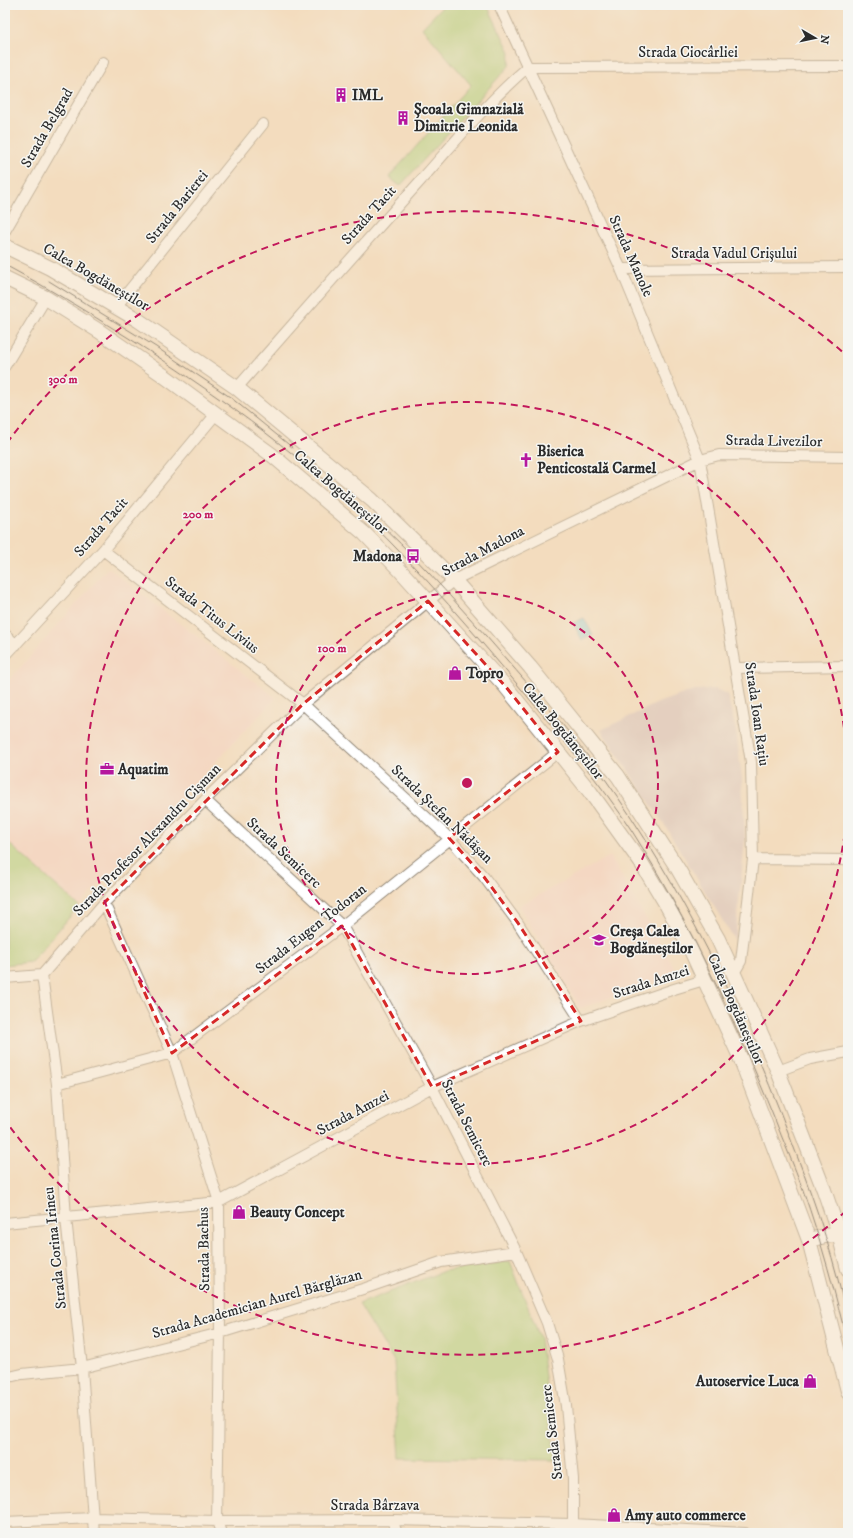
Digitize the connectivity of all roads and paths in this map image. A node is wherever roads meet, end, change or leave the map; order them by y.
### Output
1 (499, 5) edge
2 (104, 62) dead end
3 (848, 66) edge
4 (528, 67) junction
5 (263, 124) dead end
6 (5, 231) edge
7 (5, 246) edge
8 (848, 267) edge
9 (621, 269) junction
10 (5, 278) edge
11 (46, 298) junction
12 (115, 308) junction
13 (5, 366) edge
14 (237, 388) junction
15 (216, 414) junction
16 (848, 457) edge
17 (700, 460) junction
18 (103, 550) junction
19 (454, 580) junction
20 (428, 601) junction
21 (5, 634) edge
22 (16, 645) junction
23 (5, 656) edge
24 (848, 666) edge
25 (736, 668) junction
26 (304, 704) junction
27 (558, 752) junction
28 (205, 800) junction
29 (449, 838) junction
30 (753, 859) junction
31 (848, 860) edge
32 (104, 903) junction
33 (342, 926) junction
34 (733, 970) junction
35 (42, 975) junction
36 (5, 978) edge
37 (704, 980) junction
38 (581, 1021) junction
39 (848, 1052) edge
40 (172, 1053) junction
41 (778, 1071) junction
42 (58, 1084) junction
43 (432, 1087) junction
44 (219, 1202) junction
45 (66, 1218) junction
46 (5, 1223) edge
47 (844, 1234) edge
48 (809, 1240) junction
49 (516, 1251) junction
50 (848, 1269) edge
51 (220, 1333) junction
52 (82, 1368) junction
53 (5, 1378) edge
54 (848, 1391) edge
55 (93, 1518) junction
56 (392, 1520) junction
57 (217, 1521) junction
58 (5, 1522) edge
59 (572, 1529) edge
60 (94, 1533) edge
61 (221, 1533) edge
62 (397, 1533) edge
63 (745, 1533) edge

1 - 4 street, Strada Manole
2 - 6 street, Strada Belgrad
3 - 4 street, Strada Ciocârliei
4 - 9 street, Strada Manole
4 - 14 street, Strada Tacit
5 - 12 street, Strada Barierei
7 - 12 main road, Calea Bogdăneștilor
8 - 9 street, Strada Vadul Crișului
9 - 17 street, Strada Manole
10 - 11 main road, Calea Bogdăneștilor
11 - 13 street
11 - 15 main road, Calea Bogdăneștilor
12 - 14 main road, Calea Bogdăneștilor
14 - 19 main road, Calea Bogdăneștilor
15 - 18 street, Strada Tacit
15 - 20 main road, Calea Bogdăneștilor
16 - 17 street, Strada Livezilor
17 - 19 street, Strada Madona
17 - 25 street, Strada Ioan Rațiu
18 - 22 street, Strada Tacit
18 - 26 street, Strada Titus Livius
19 - 20 street, Strada Madona
19 - 34 main road, Calea Bogdăneștilor
20 - 26 street, Strada Madona
20 - 27 main road, Calea Bogdăneștilor
21 - 22 street
22 - 23 street, Strada Tacit
24 - 25 street
25 - 30 street, Strada Ioan Rațiu
26 - 28 street, Strada Profesor Alexandru Cișman
26 - 29 street, Strada Ștefan Nădășan
27 - 29 street, Strada Eugen Todoran
27 - 37 main road, Calea Bogdăneștilor
28 - 32 street, Strada Profesor Alexandru Cișman
28 - 33 street, Strada Semicerc
29 - 33 street, Strada Eugen Todoran
29 - 38 street, Strada Ștefan Nădășan
30 - 31 street
30 - 34 street, Strada Ioan Rațiu
32 - 35 street, Strada Profesor Alexandru Cișman
32 - 40 street, Strada Bachus
33 - 40 street, Strada Eugen Todoran
33 - 43 street, Strada Semicerc
34 - 41 main road, Calea Bogdăneștilor
35 - 36 street
35 - 42 street, Strada Corina Irineu
37 - 38 street, Strada Amzei
37 - 48 main road, Calea Bogdăneștilor
38 - 43 street, Strada Amzei
39 - 41 street
40 - 42 street, Strada Eugen Todoran
40 - 44 street, Strada Bachus
41 - 47 main road, Calea Bogdăneștilor
42 - 45 street, Strada Corina Irineu
43 - 44 street, Strada Amzei
43 - 49 street, Strada Semicerc
44 - 45 street, Strada Amzei
44 - 51 street, Strada Bachus
45 - 46 street, Strada Amzei
45 - 52 street, Strada Corina Irineu
47 - 48 main road
47 - 50 main road, Calea Bogdăneștilor
48 - 54 main road, Calea Bogdăneștilor
49 - 51 street, Strada Academician Aurel Bărglăzan
49 - 59 street, Strada Semicerc
51 - 52 street, Strada Academician Aurel Bărglăzan
51 - 57 street, Strada Bachus
52 - 53 street, Strada Academician Aurel Bărglăzan
52 - 55 street, Strada Corina Irineu
55 - 57 street, Strada Bârzava
55 - 58 street, Strada Bârzava
55 - 60 street, Strada Corina Irineu
56 - 57 street, Strada Bârzava
56 - 59 street, Strada Bârzava
56 - 62 street
57 - 61 street, Strada Bachus
59 - 63 street, Strada Bârzava

